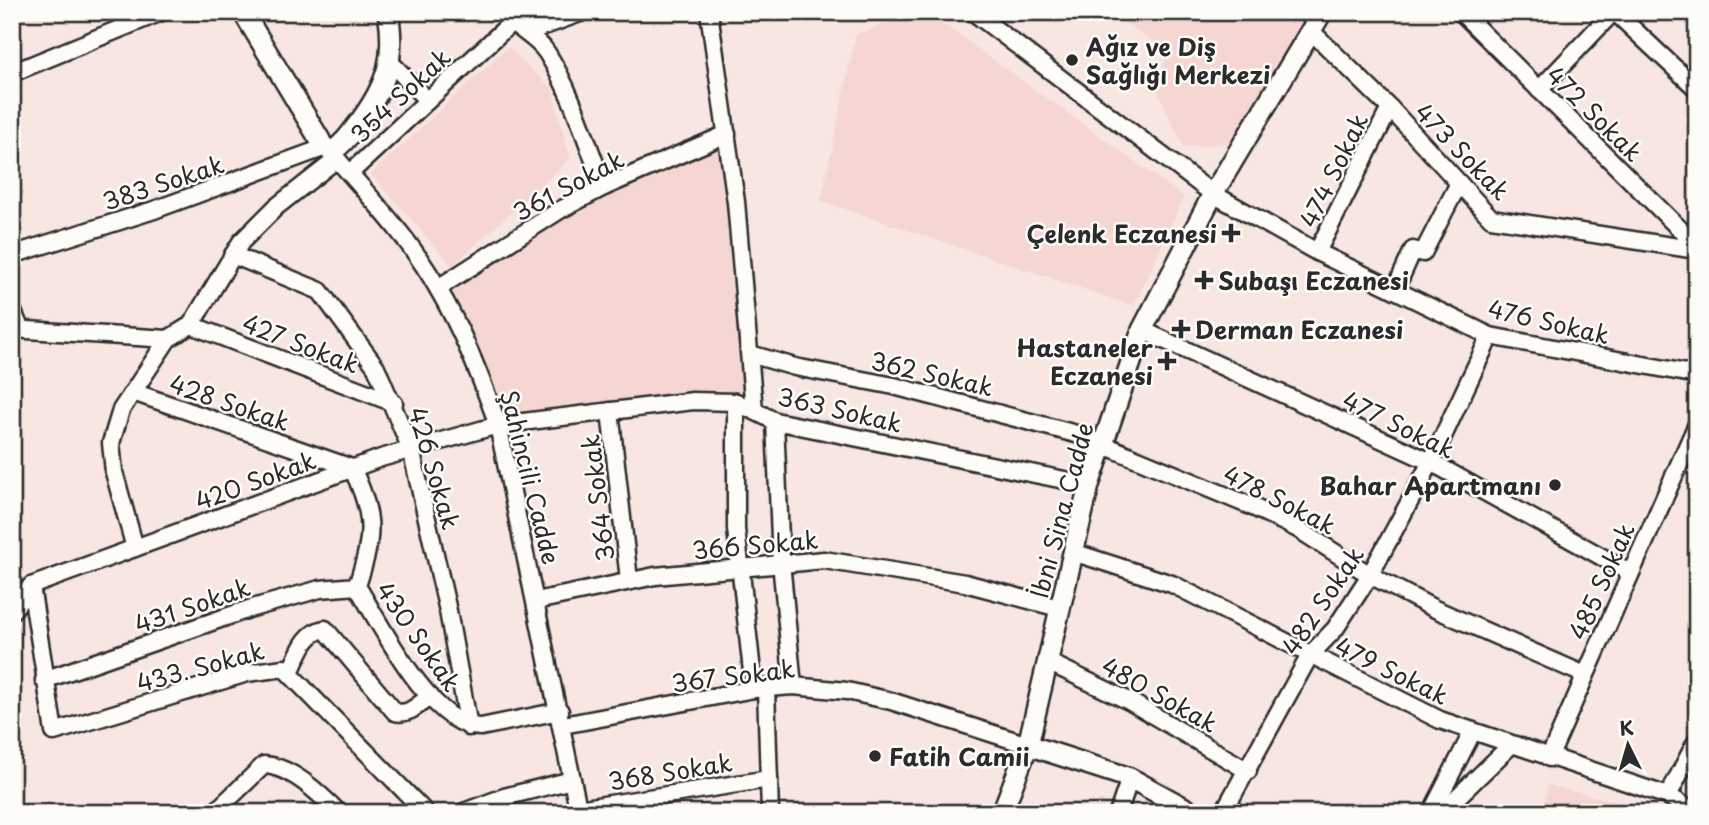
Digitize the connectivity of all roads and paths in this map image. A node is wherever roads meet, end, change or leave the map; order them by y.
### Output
1 (161, 12) edge
2 (243, 12) edge
3 (388, 12) edge
4 (583, 12) edge
5 (709, 12) edge
6 (1322, 12) edge
7 (1461, 12) edge
8 (1614, 12) edge
9 (975, 13) edge
10 (509, 17) edge
11 (1311, 31) junction
12 (528, 32) junction
13 (390, 62) junction
14 (12, 73) edge
15 (1697, 89) edge
16 (1539, 90) junction
17 (427, 100) junction
18 (1390, 108) junction
19 (727, 134) junction
20 (329, 149) junction
21 (351, 173) junction
22 (1459, 183) junction
23 (604, 187) junction
24 (1213, 194) junction
25 (1697, 248) edge
26 (1317, 252) junction
27 (12, 255) edge
28 (233, 255) junction
29 (438, 288) junction
30 (1395, 290) junction
31 (12, 309) edge
32 (191, 324) junction
33 (16, 328) edge
34 (1142, 330) junction
35 (1490, 335) junction
36 (168, 339) junction
37 (750, 355) junction
38 (1697, 375) edge
39 (133, 392) junction
40 (736, 402) junction
41 (394, 403) junction
42 (754, 410) junction
43 (610, 411) junction
44 (775, 421) junction
45 (1697, 424) edge
46 (498, 425) junction
47 (1102, 444) junction
48 (411, 449) junction
49 (1430, 463) junction
50 (352, 468) junction
51 (1089, 485) junction
52 (135, 548) junction
53 (1073, 552) junction
54 (781, 562) junction
55 (740, 566) junction
56 (1629, 572) junction
57 (1370, 575) junction
58 (629, 580) junction
59 (31, 586) junction
60 (357, 586) junction
61 (536, 601) junction
62 (1059, 608) junction
63 (12, 611) edge
64 (1310, 655) junction
65 (1048, 662) junction
66 (290, 672) junction
67 (1585, 675) junction
68 (44, 680) junction
69 (793, 686) junction
70 (760, 689) junction
71 (430, 696) junction
72 (561, 718) junction
73 (469, 727) junction
74 (1473, 732) junction
75 (1697, 740) edge
76 (1028, 745) junction
77 (1511, 746) junction
78 (1549, 758) junction
79 (1248, 771) junction
80 (1130, 778) junction
81 (769, 779) junction
82 (572, 780) junction
83 (1668, 796) junction
84 (579, 811) edge
85 (214, 813) edge
86 (339, 813) edge
87 (426, 813) edge
88 (461, 813) edge
89 (770, 813) edge
90 (1002, 813) edge
91 (1118, 813) edge
92 (1194, 813) edge
93 (1223, 813) edge
94 (1431, 813) edge
95 (1441, 813) edge
96 (1696, 813) edge

1 - 14 street
2 - 20 street, Şahincili Cadde
3 - 13 street
4 - 12 street
5 - 19 street
6 - 11 street, İbni Sina Cadde
7 - 16 street, 472 Sokak
8 - 15 street
8 - 16 street
9 - 24 street, 476 Sokak
10 - 12 street
10 - 17 street, 354 Sokak
11 - 18 street, 473 Sokak
11 - 24 street, İbni Sina Cadde
12 - 23 street
13 - 17 street
13 - 20 street
16 - 25 street, 472 Sokak
17 - 21 street, 354 Sokak
18 - 22 street, 473 Sokak
18 - 26 street, 474 Sokak
19 - 23 street, 361 Sokak
19 - 37 street
20 - 21 street, Şahincili Cadde
20 - 27 street, 383 Sokak
20 - 28 street
21 - 29 street, Şahincili Cadde
22 - 25 street, 473 Sokak
22 - 30 street
23 - 29 street, 361 Sokak
24 - 26 street, 476 Sokak
24 - 34 street, İbni Sina Cadde
26 - 30 street, 476 Sokak
28 - 32 street
28 - 41 street, 426 Sokak
29 - 46 street, Şahincili Cadde
30 - 35 street, 476 Sokak
31 - 33 street
32 - 36 street
32 - 41 street, 427 Sokak
33 - 36 street
34 - 47 street, İbni Sina Cadde
34 - 49 street, 477 Sokak
35 - 38 street, 476 Sokak
35 - 49 street, 482 Sokak
36 - 39 street
37 - 42 street
37 - 47 street, 362 Sokak
39 - 50 street, 428 Sokak
39 - 52 street
40 - 42 street, 363 Sokak
40 - 43 street, 363 Sokak
40 - 55 street
41 - 48 street, 426 Sokak
42 - 44 street, 363 Sokak
43 - 46 street, 363 Sokak
43 - 58 street, 364 Sokak
44 - 51 street, 363 Sokak
44 - 54 street
45 - 56 street, 485 Sokak
46 - 48 street, 420 Sokak
46 - 61 street, Şahincili Cadde
47 - 51 street, İbni Sina Cadde
47 - 57 street, 478 Sokak
48 - 50 street, 420 Sokak
48 - 73 street, 426 Sokak
49 - 56 street, 477 Sokak
49 - 57 street, 482 Sokak
50 - 52 street, 420 Sokak
50 - 60 street, 430 Sokak
51 - 53 street, İbni Sina Cadde
52 - 59 street, 420 Sokak
53 - 62 street, İbni Sina Cadde
53 - 64 street, 479 Sokak
54 - 55 street, 366 Sokak
54 - 62 street, 366 Sokak
54 - 69 street
55 - 58 street, 366 Sokak
55 - 70 street
56 - 67 street, 485 Sokak
57 - 64 street, 482 Sokak
57 - 67 street, 478 Sokak
58 - 61 street, 366 Sokak
59 - 63 street
59 - 68 street
60 - 68 street, 431 Sokak
60 - 71 street, 430 Sokak
61 - 72 street, Şahincili Cadde
62 - 65 street, İbni Sina Cadde
64 - 74 street, 479 Sokak
64 - 79 street, 482 Sokak
65 - 76 street, İbni Sina Cadde
65 - 79 street, 480 Sokak
66 - 68 street, 433. Sokak
66 - 71 street
66 - 87 street, 433. Sokak
67 - 78 street, 485 Sokak
69 - 70 street, 367 Sokak
69 - 76 street, 367 Sokak
70 - 72 street, 367 Sokak
70 - 81 street
71 - 73 street, 430 Sokak
72 - 73 street
72 - 82 street, Şahincili Cadde
74 - 77 street, 479 Sokak
74 - 94 street
75 - 83 street
76 - 80 street
76 - 90 street, İbni Sina Cadde
77 - 78 street, 479 Sokak
77 - 95 street
78 - 83 street, 479 Sokak
79 - 93 street, 482 Sokak
80 - 91 street
80 - 92 street
81 - 84 street, 368 Sokak
81 - 89 street
82 - 84 street, Şahincili Cadde
82 - 88 street
83 - 96 street, 479 Sokak
85 - 86 street

